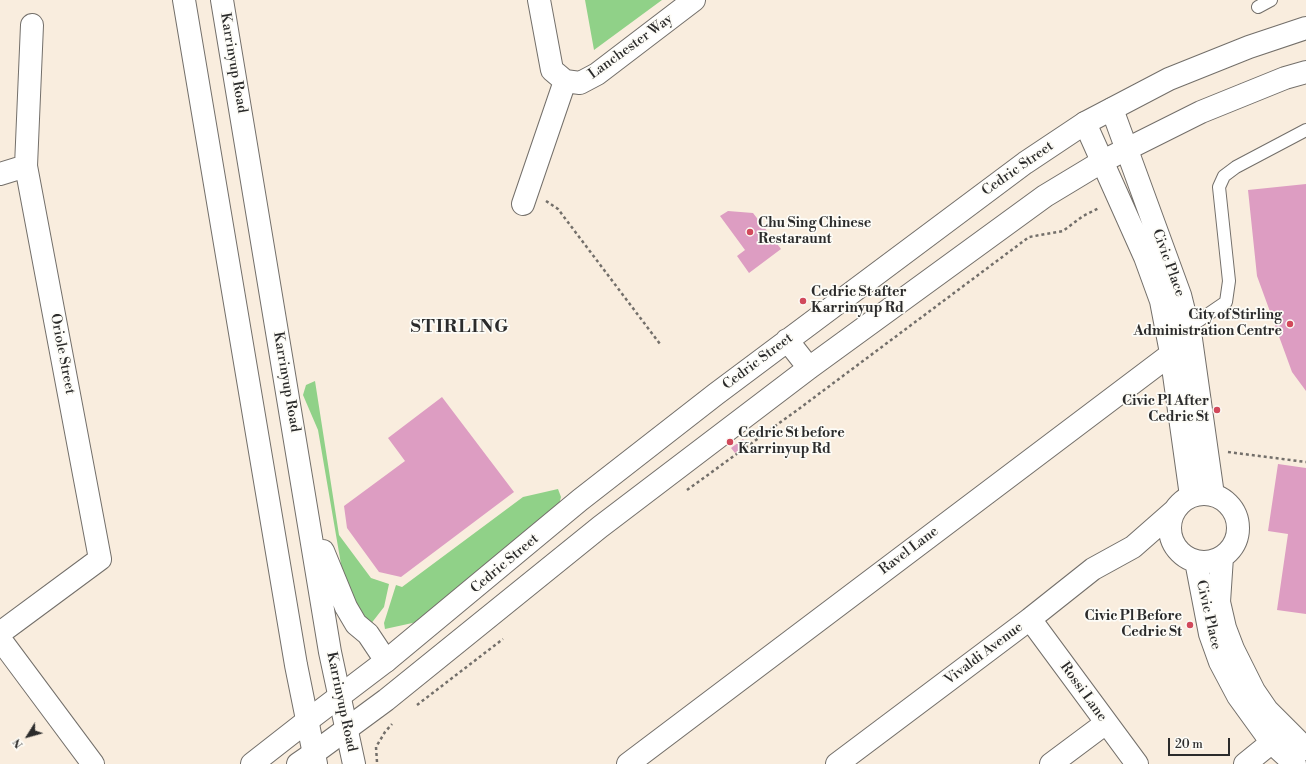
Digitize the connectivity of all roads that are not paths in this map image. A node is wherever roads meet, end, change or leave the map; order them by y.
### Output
1 (184, 0) edge
2 (222, 0) edge
3 (539, 0) edge
4 (694, 0) edge
5 (1271, 0) edge
6 (1258, 7) dead end
7 (32, 25) dead end
8 (1306, 28) edge
9 (1306, 72) edge
10 (565, 81) junction
11 (1112, 109) junction
12 (1085, 123) junction
13 (1306, 130) edge
14 (1127, 148) junction
15 (1103, 161) junction
16 (26, 166) junction
17 (0, 174) edge
18 (525, 196) road end
19 (1189, 333) junction
20 (787, 340) junction
21 (1172, 353) junction
22 (809, 368) junction
23 (1213, 495) junction
24 (1191, 496) junction
25 (580, 500) junction
26 (306, 502) junction
27 (1174, 511) junction
28 (600, 527) junction
29 (1133, 547) junction
30 (1176, 548) junction
31 (1222, 557) junction
32 (1196, 561) junction
33 (1030, 620) junction
34 (0, 633) edge
35 (0, 638) edge
36 (386, 661) junction
37 (339, 696) junction
38 (307, 721) junction
39 (1106, 723) junction
40 (347, 728) junction
41 (1279, 736) junction
42 (1306, 749) edge
43 (309, 760) edge
44 (93, 764) edge
45 (252, 764) edge
46 (354, 764) edge
47 (628, 764) edge
48 (837, 764) edge
49 (1051, 764) edge
50 (1137, 764) edge
51 (1245, 764) edge
52 (1295, 764) edge

1 - 38 main road
2 - 26 main road, Karrinyup Road
3 - 10 main road
4 - 10 main road, Lanchester Way
5 - 6 lane
7 - 16 main road, Oriole Street
8 - 11 main road, Cedric Street
9 - 14 main road
10 - 18 main road
11 - 12 main road, Cedric Street
11 - 14 main road, Civic Place
12 - 15 main road, Civic Place
12 - 20 main road, Cedric Street
13 - 19 lane
14 - 15 main road
14 - 19 main road, Civic Place
15 - 21 main road, Civic Place
15 - 22 main road
16 - 17 main road
16 - 34 main road, Oriole Street
19 - 21 main road, Ravel Lane
19 - 23 main road, Civic Place
20 - 22 main road
20 - 25 main road, Cedric Street
21 - 24 main road, Civic Place
21 - 47 main road, Ravel Lane
22 - 28 main road
23 - 24 main road
23 - 31 main road
24 - 27 main road
25 - 28 main road
25 - 36 main road, Cedric Street
26 - 36 main road
26 - 37 main road, Karrinyup Road
27 - 29 main road, Vivaldi Avenue
27 - 30 main road
28 - 40 main road
29 - 30 main road
29 - 33 main road, Vivaldi Avenue
30 - 32 main road, Civic Place
31 - 32 main road, Civic Place
31 - 41 main road, Civic Place
32 - 41 main road, Civic Place
33 - 39 main road, Rossi Lane
33 - 48 main road, Vivaldi Avenue
35 - 44 main road
36 - 37 main road, Cedric Street
37 - 38 main road, Cedric Street
37 - 40 main road, Karrinyup Road
38 - 43 main road
38 - 45 main road, Cedric Street
39 - 49 main road
39 - 50 main road, Rossi Lane
40 - 43 main road
40 - 46 main road, Karrinyup Road
41 - 42 main road, Civic Place
41 - 51 main road
41 - 52 main road, Civic Place

